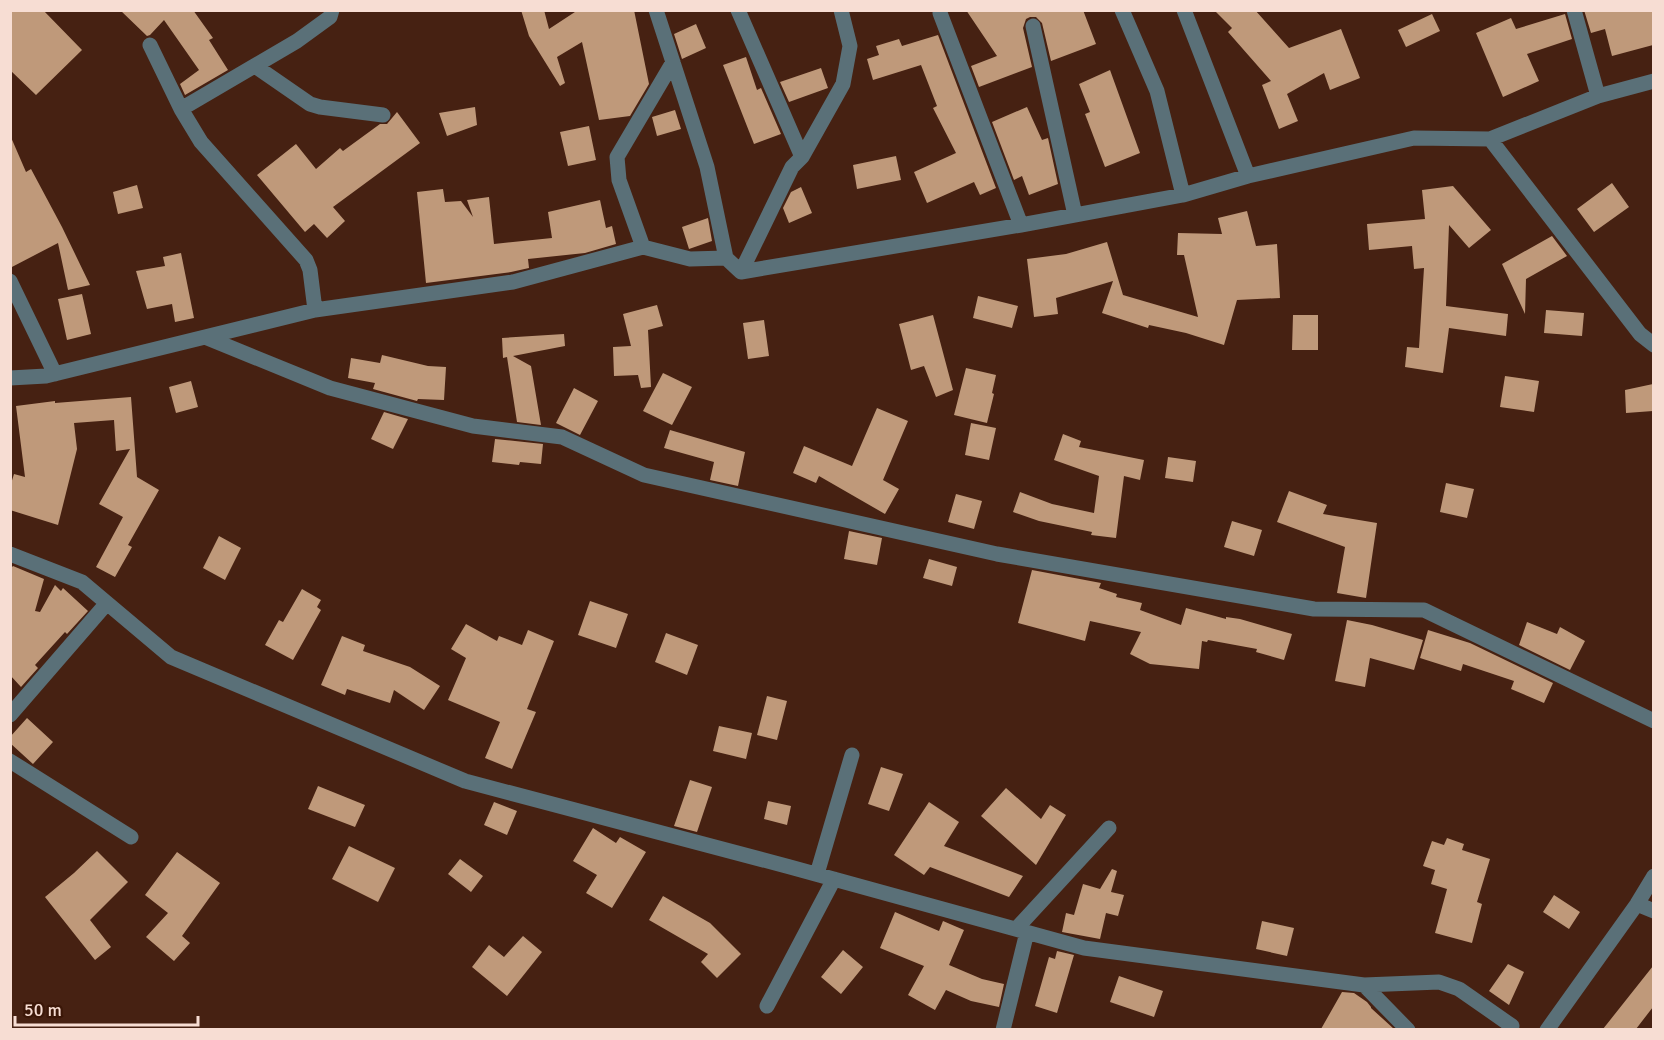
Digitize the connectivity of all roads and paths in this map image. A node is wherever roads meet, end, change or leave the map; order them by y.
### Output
1 (332, 10) edge
2 (656, 10) edge
3 (738, 10) edge
4 (841, 10) edge
5 (1122, 10) edge
6 (1184, 10) edge
7 (1574, 10) edge
8 (940, 13) dead end
9 (1034, 26) dead end
10 (150, 45) dead end
11 (673, 62) junction
12 (255, 66) junction
13 (1653, 81) edge
14 (1598, 96) junction
15 (181, 109) junction
16 (383, 115) dead end
17 (1490, 139) junction
18 (802, 157) junction
19 (1248, 176) junction
20 (1183, 195) junction
21 (1075, 215) junction
22 (1021, 225) junction
23 (643, 247) junction
24 (726, 258) junction
25 (741, 272) junction
26 (12, 285) edge
27 (315, 310) junction
28 (205, 337) junction
29 (1653, 345) edge
30 (55, 374) junction
31 (10, 378) edge
32 (10, 554) edge
33 (106, 603) junction
34 (10, 715) edge
35 (1653, 721) edge
36 (852, 755) dead end
37 (10, 761) edge
38 (1109, 828) dead end
39 (131, 837) dead end
40 (817, 874) junction
41 (1653, 876) edge
42 (834, 879) junction
43 (1637, 904) junction
44 (1653, 911) edge
45 (1022, 931) junction
46 (1364, 985) junction
47 (767, 1006) dead end
48 (1512, 1026) dead end
49 (1003, 1029) edge
50 (1408, 1029) edge
51 (1547, 1029) edge

1 - 12 street
2 - 11 street
3 - 18 street
4 - 18 street
5 - 20 street
6 - 19 street
7 - 14 street
8 - 22 street
9 - 21 street
10 - 15 street
11 - 23 street
11 - 24 street
12 - 15 street
12 - 16 street
13 - 14 street
14 - 17 street
15 - 27 street
17 - 19 street
17 - 29 street
18 - 25 street
19 - 20 street
20 - 21 street
21 - 22 street
22 - 25 street
23 - 24 street
23 - 27 street
24 - 25 street
26 - 30 street
27 - 28 street
28 - 30 street
28 - 35 street
30 - 31 street
32 - 33 street
33 - 34 street
33 - 40 street
36 - 40 street
37 - 39 street
38 - 45 street
40 - 42 street
41 - 43 street
42 - 45 street
42 - 47 street
43 - 44 street
43 - 51 street
45 - 46 street
45 - 49 street
46 - 48 street
46 - 50 street

